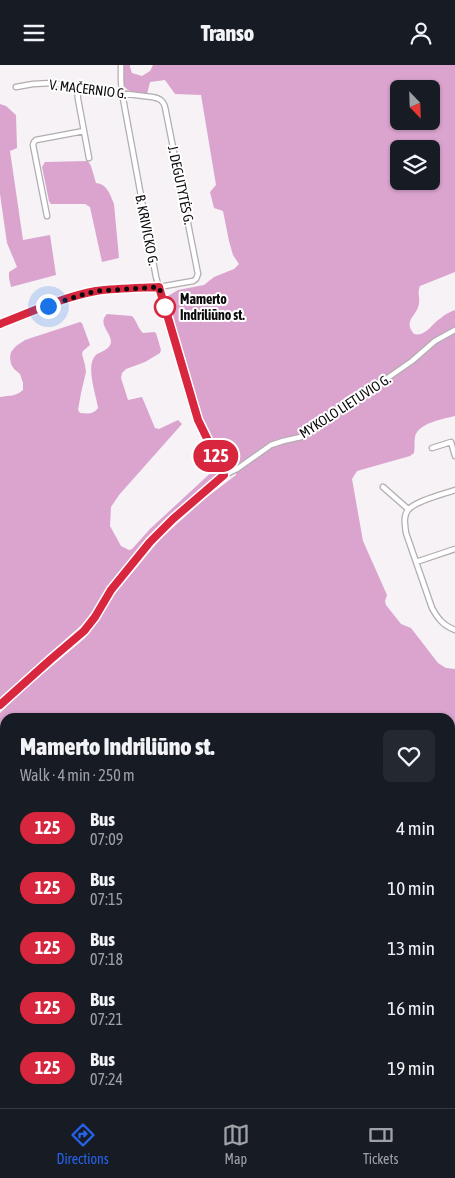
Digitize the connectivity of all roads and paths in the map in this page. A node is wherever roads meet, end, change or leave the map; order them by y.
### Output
1 (121, 65) edge
2 (16, 87) dead end
3 (77, 88) junction
4 (122, 93) junction
5 (159, 98) joint
6 (84, 131) junction
7 (89, 158) dead end
8 (47, 216) dead end
9 (159, 287) junction
10 (0, 324) edge
11 (455, 330) edge
12 (432, 448) dead end
13 (455, 455) edge
14 (224, 475) junction
15 (383, 487) dead end
16 (455, 490) edge
17 (408, 509) junction
18 (455, 549) edge
19 (416, 562) junction
20 (455, 630) edge
21 (0, 705) edge

1 - 4 street, B. KRIVICKO G.
2 - 3 street, V. MAČERNIO G.
3 - 4 street, V. MAČERNIO G.
3 - 6 street
4 - 5 street, V. MAČERNIO G.
4 - 9 street, B. KRIVICKO G.
5 - 9 street, J. DEGUTYTĖS G.
6 - 7 street
6 - 8 street
9 - 10 street
9 - 14 street, B. KRIVICKO G.
11 - 14 street, MYKOLO LIETUVIO G.
12 - 13 street
14 - 21 street, MYKOLO LIETUVIO G.
15 - 17 street
16 - 17 street
17 - 19 street
18 - 19 street
19 - 20 street

